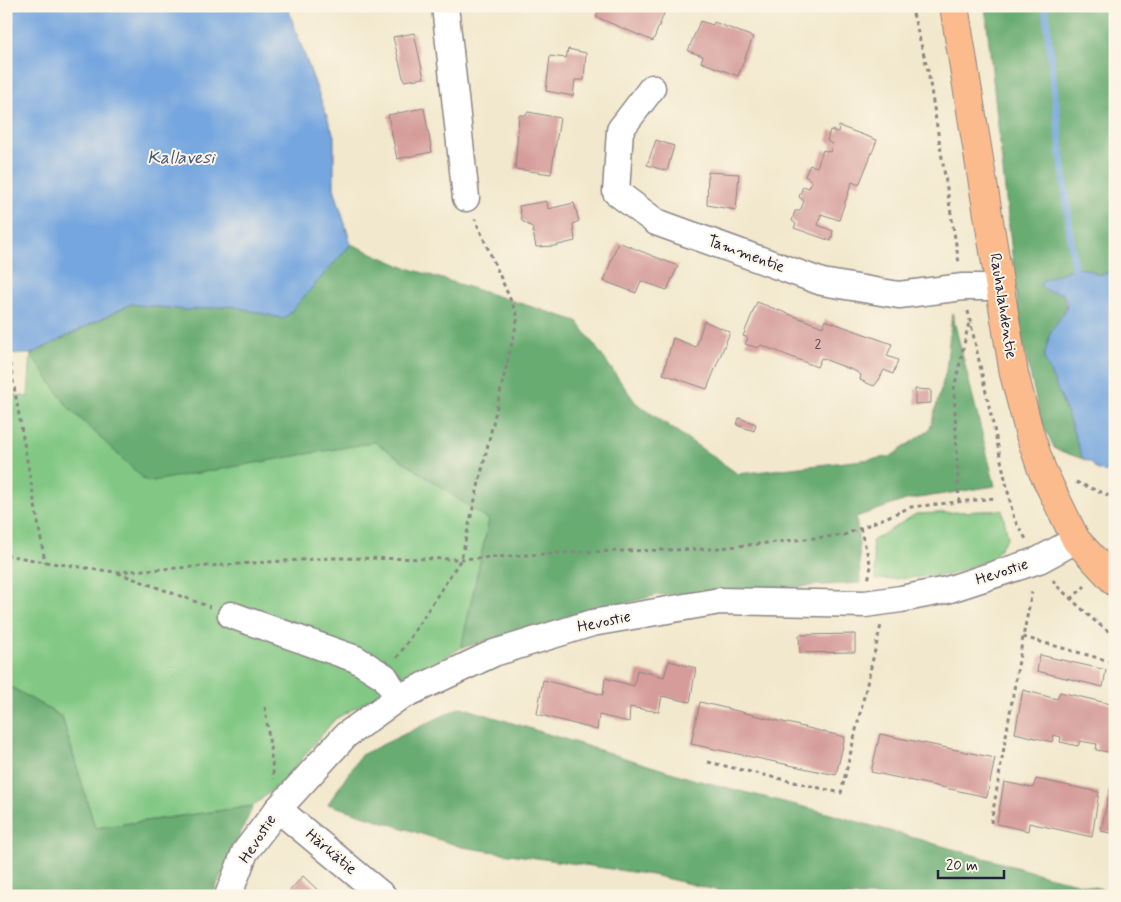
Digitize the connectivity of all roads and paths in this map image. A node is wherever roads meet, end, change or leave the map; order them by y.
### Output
1 (445, 6) edge
2 (954, 6) edge
3 (652, 88) dead end
4 (466, 198) joint
5 (999, 287) junction
6 (970, 319) dead end
7 (10, 364) dead end
8 (1075, 482) dead end
9 (994, 498) dead end
10 (1115, 498) edge
11 (959, 502) junction
12 (860, 528) junction
13 (1076, 540) junction
14 (6, 555) edge
15 (461, 559) junction
16 (44, 562) junction
17 (115, 572) junction
18 (1115, 582) edge
19 (1032, 592) dead end
20 (874, 610) junction
21 (231, 615) joint
22 (1023, 637) junction
23 (1109, 661) dead end
24 (391, 688) junction
25 (265, 707) dead end
26 (708, 762) dead end
27 (278, 809) junction
28 (991, 823) dead end
29 (228, 896) edge
30 (383, 896) edge

1 - 4 street
2 - 5 main road, Rauhalahdentie
3 - 5 street, Tammentie
4 - 15 path
5 - 13 main road, Rauhalahdentie
6 - 11 path
7 - 16 path
8 - 10 path
9 - 11 path
11 - 12 path
12 - 15 path
12 - 20 path
13 - 18 main road, Rauhalahdentie
13 - 20 street, Hevostie
14 - 16 path
15 - 17 path
15 - 24 path
16 - 17 path
17 - 21 path
19 - 22 path
20 - 24 street, Hevostie
20 - 26 path
21 - 24 street
22 - 23 path
22 - 28 path
24 - 27 street, Hevostie
25 - 27 path
27 - 29 street, Hevostie
27 - 30 street, Härkätie

